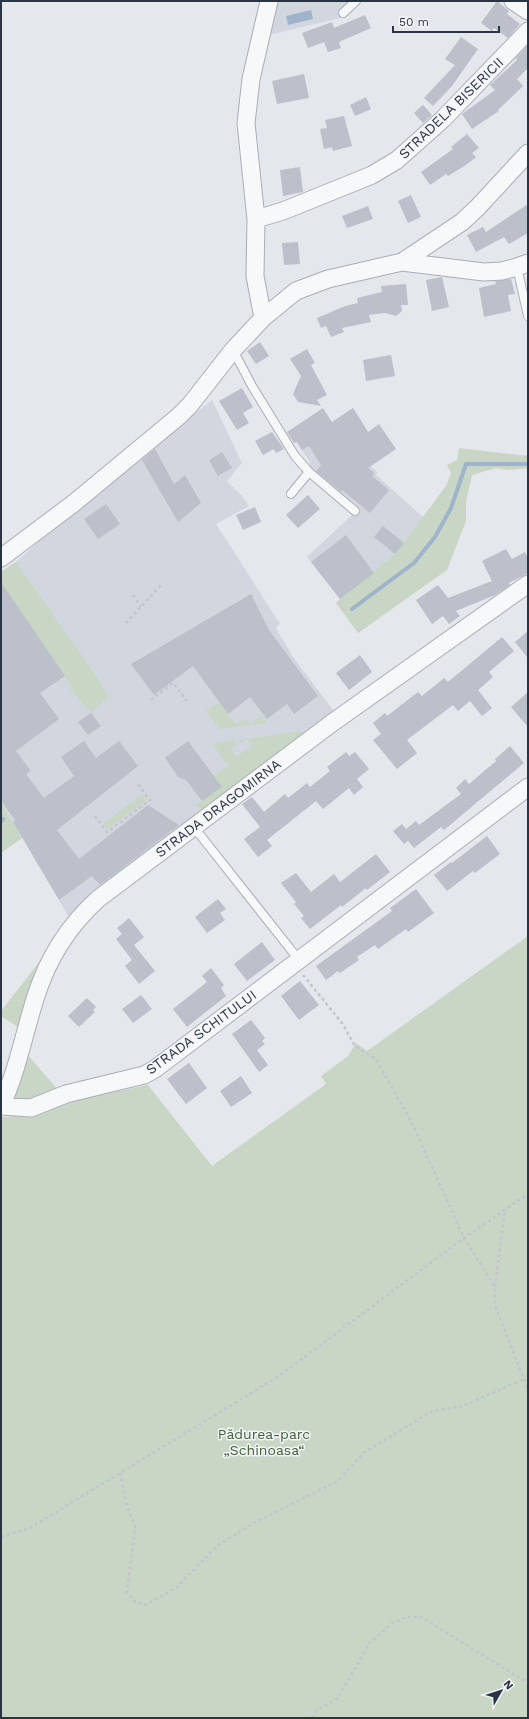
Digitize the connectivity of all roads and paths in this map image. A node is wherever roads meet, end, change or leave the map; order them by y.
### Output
1 (269, 1) edge
2 (356, 1) edge
3 (513, 1) edge
4 (528, 11) edge
5 (343, 13) dead end
6 (528, 31) edge
7 (528, 153) edge
8 (256, 219) junction
9 (402, 262) junction
10 (522, 265) edge
11 (528, 316) edge
12 (263, 318) junction
13 (233, 350) junction
14 (309, 472) junction
15 (291, 494) dead end
16 (355, 512) dead end
17 (1, 558) edge
18 (162, 584) dead end
19 (528, 584) edge
20 (133, 595) dead end
21 (141, 607) junction
22 (126, 623) dead end
23 (151, 700) dead end
24 (187, 701) dead end
25 (137, 783) dead end
26 (528, 787) edge
27 (95, 816) dead end
28 (193, 826) junction
29 (296, 962) junction
30 (1, 1106) edge
31 (528, 1194) edge
32 (505, 1210) junction
33 (464, 1238) junction
34 (495, 1287) junction
35 (524, 1379) junction
36 (528, 1390) edge
37 (120, 1473) junction
38 (1, 1537) edge
39 (528, 1683) edge
40 (312, 1718) edge

1 - 8 street
2 - 5 lane
3 - 4 street
6 - 8 street, STRADELA BISERICII
7 - 9 street
8 - 12 street
9 - 10 street
9 - 12 street
10 - 11 lane
12 - 13 street
13 - 14 lane
13 - 17 street
14 - 15 lane
14 - 16 lane
18 - 21 path
19 - 28 street, STRADA DRAGOMIRNA
20 - 21 path
21 - 22 path
23 - 24 path
25 - 27 path
26 - 29 street, STRADA SCHITULUI
28 - 29 lane
28 - 30 street, STRADA DRAGOMIRNA
29 - 30 street, STRADA SCHITULUI
29 - 33 path
31 - 32 path
32 - 33 path
32 - 34 path
33 - 34 path
33 - 37 path
34 - 35 path
35 - 36 path
35 - 37 path
37 - 38 path
39 - 40 path

